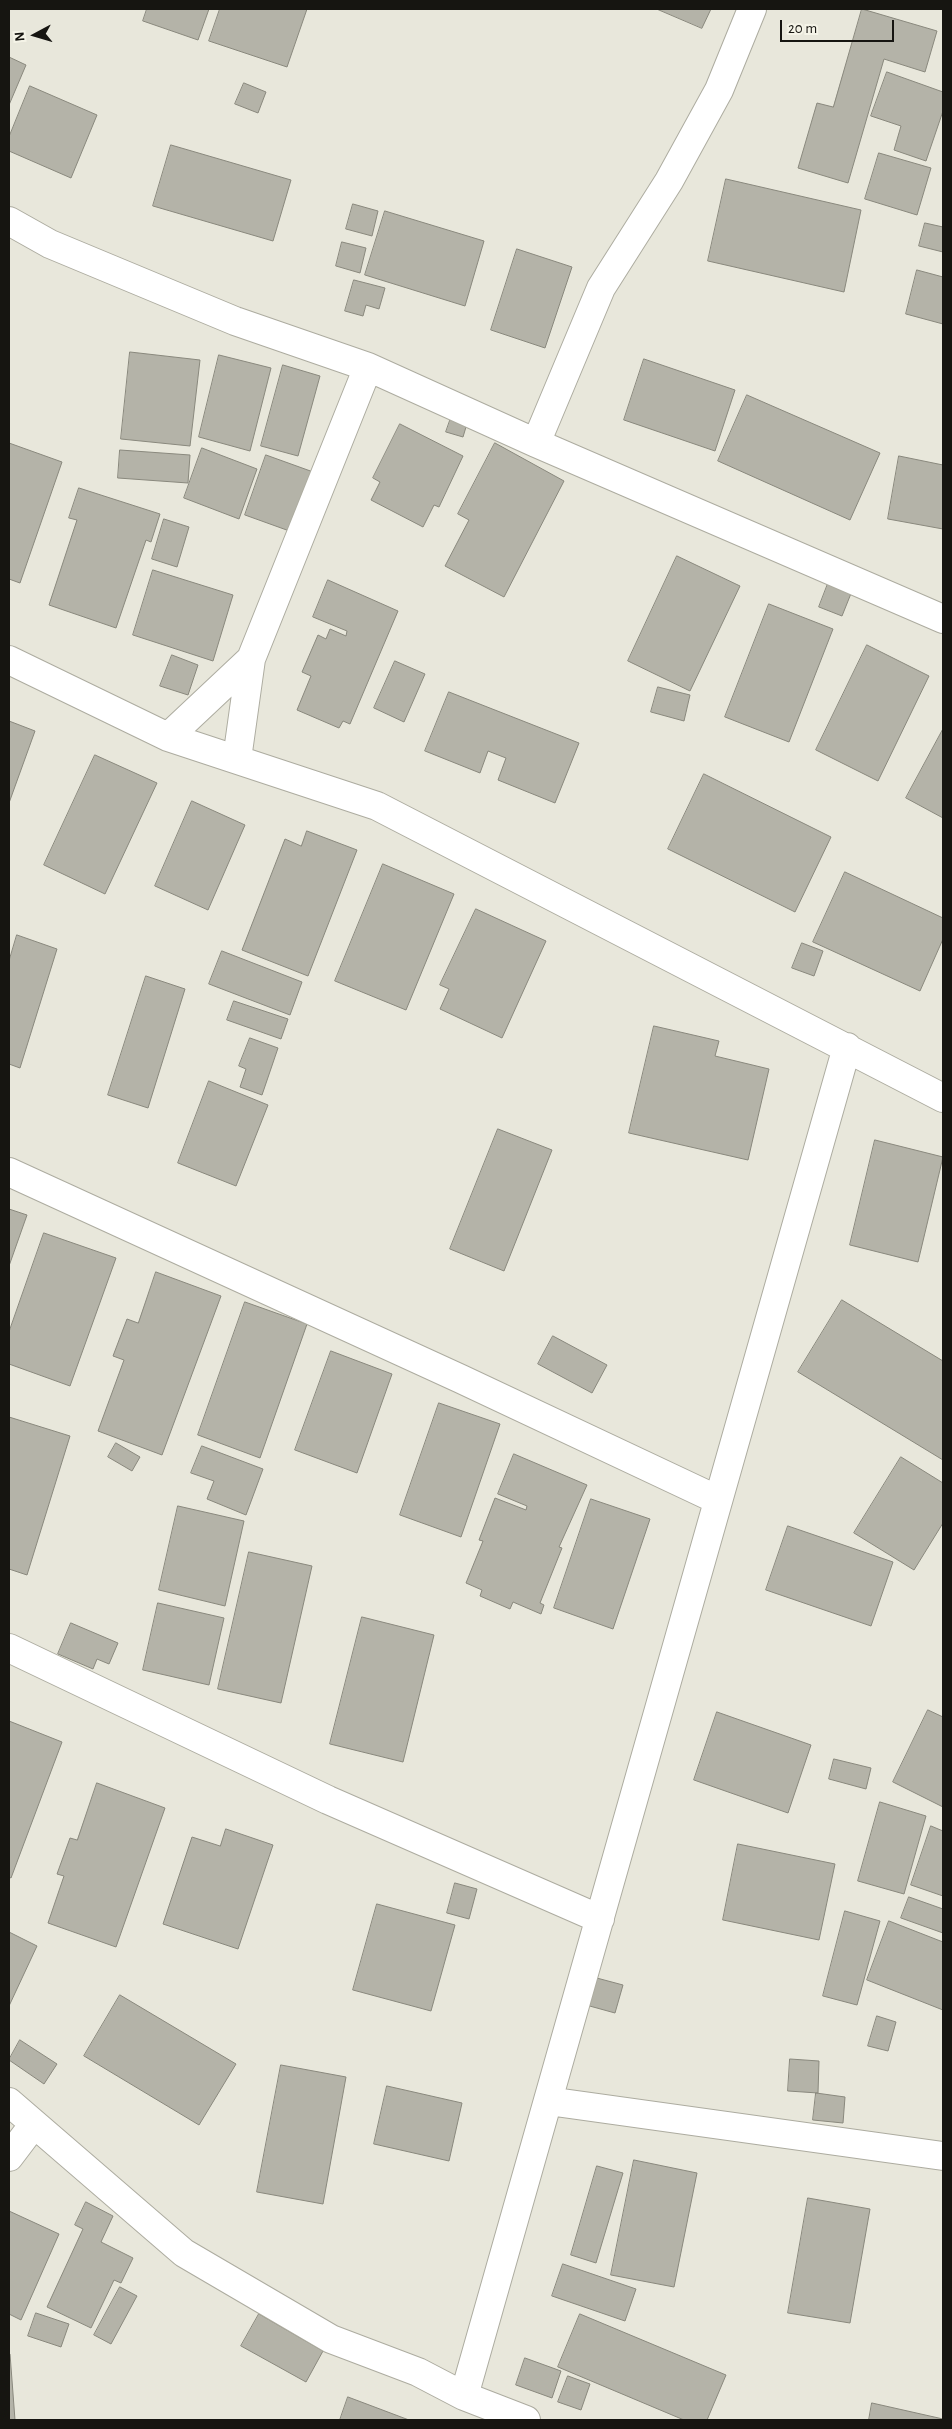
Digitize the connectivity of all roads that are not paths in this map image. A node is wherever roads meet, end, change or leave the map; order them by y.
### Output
1 (752, 9) edge
2 (9, 222) edge
3 (368, 367) junction
4 (536, 443) junction
5 (942, 616) edge
6 (252, 659) junction
7 (9, 660) edge
8 (168, 737) junction
9 (237, 759) junction
10 (847, 1047) junction
11 (943, 1098) edge
12 (9, 1172) edge
13 (718, 1500) junction
14 (9, 1648) edge
15 (600, 1918) junction
16 (548, 2101) junction
17 (9, 2102) edge
18 (34, 2124) junction
19 (943, 2156) edge
20 (9, 2157) edge
21 (464, 2396) junction
22 (526, 2420) edge

1 - 4 street
2 - 3 street
3 - 4 street
3 - 6 street
4 - 5 street
6 - 8 street
6 - 9 street
7 - 8 street
8 - 9 street
9 - 10 street
10 - 11 street
10 - 13 street
12 - 13 street
13 - 15 street
14 - 15 street
15 - 16 street
16 - 19 street
16 - 21 street
17 - 18 street
18 - 20 street
18 - 21 street
21 - 22 street

